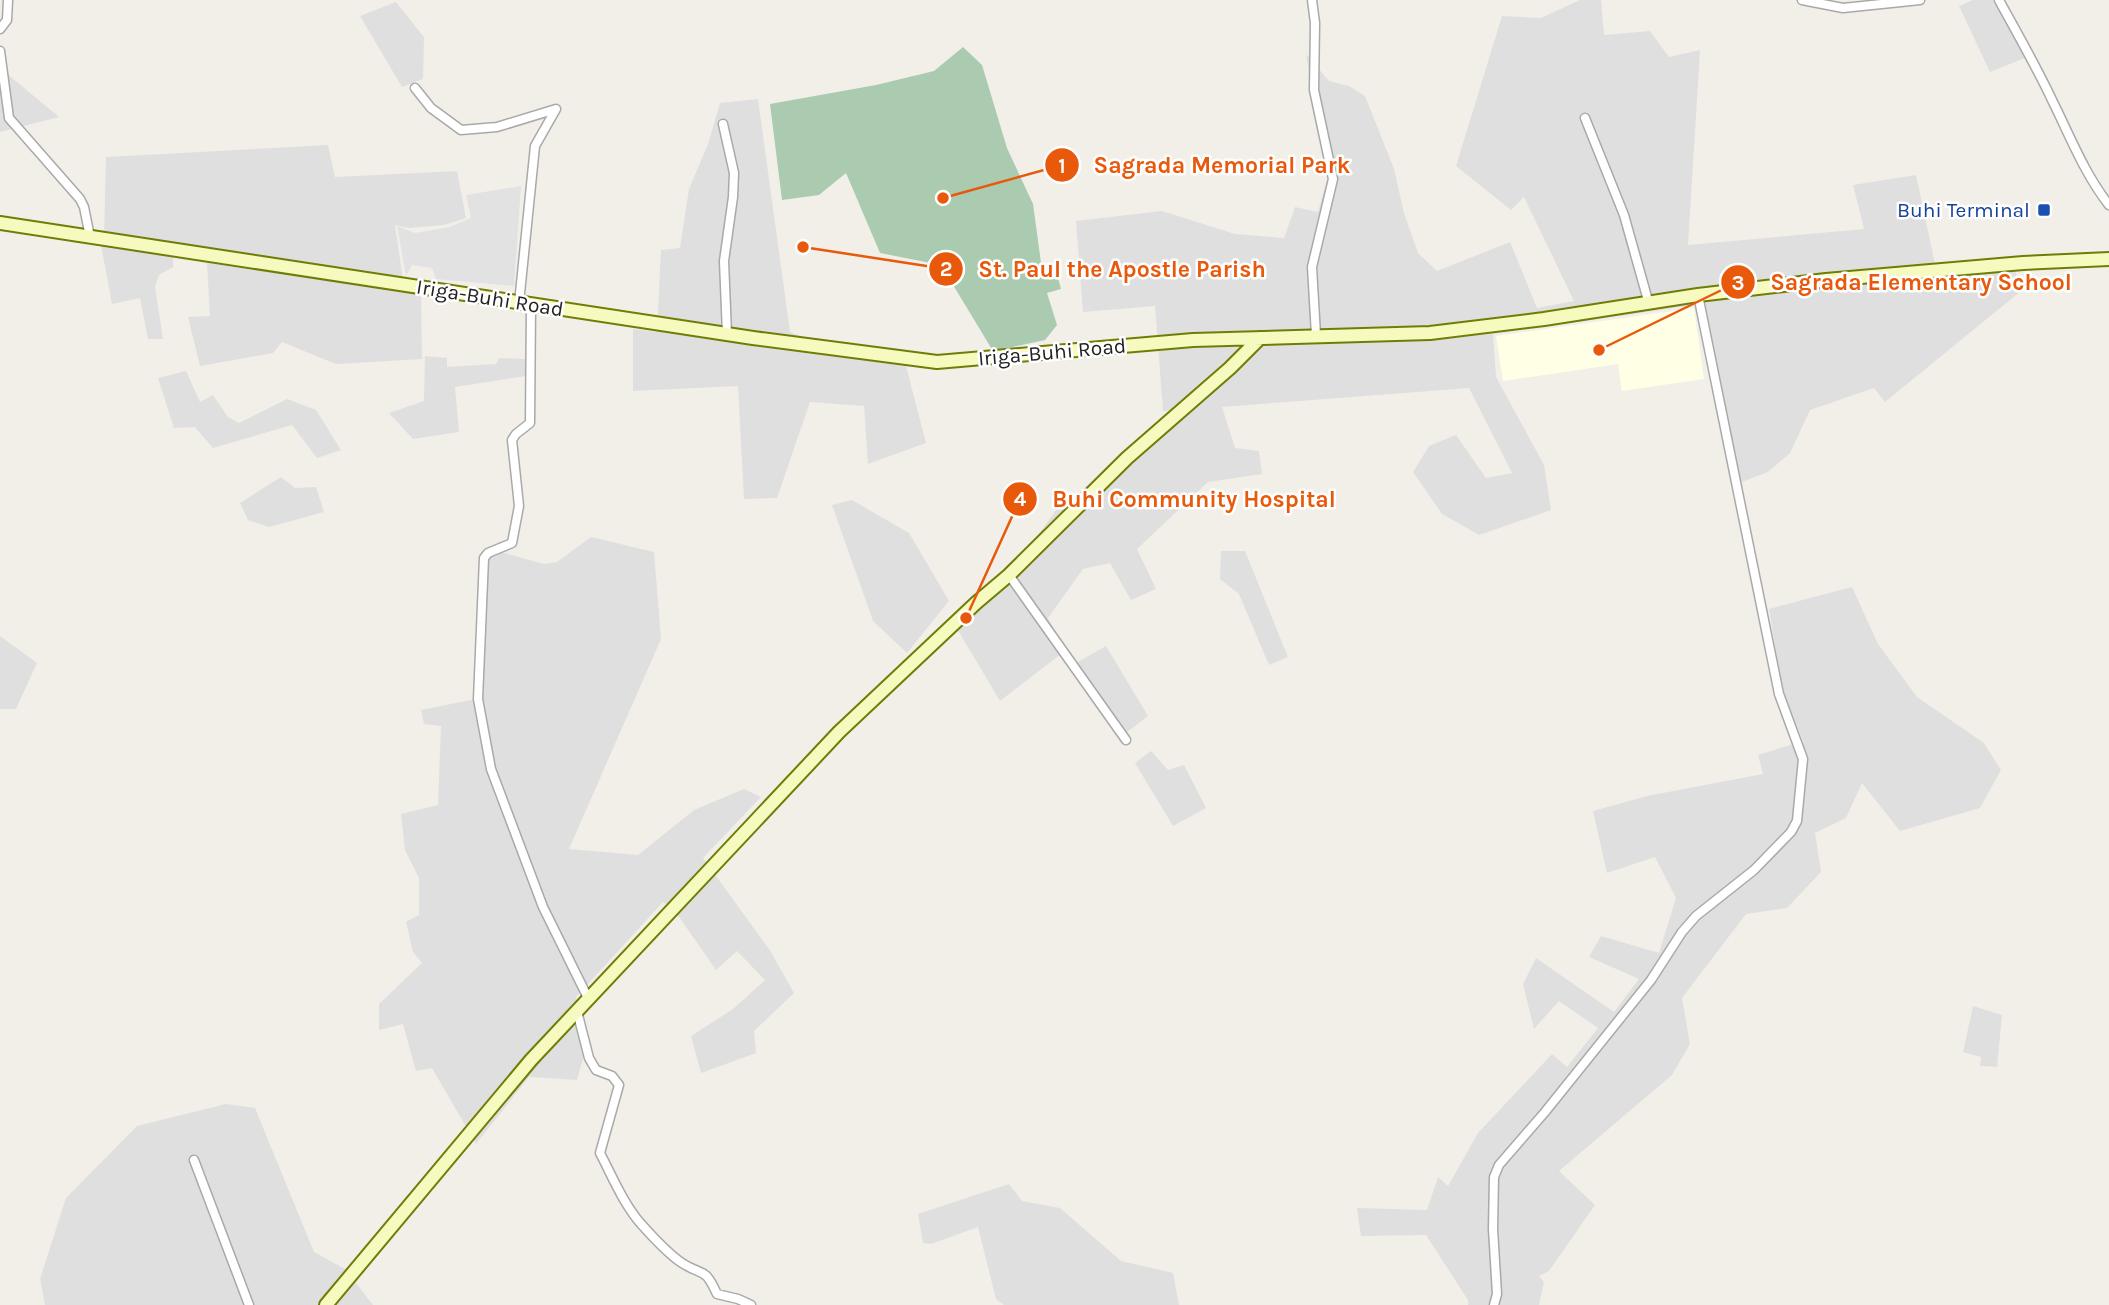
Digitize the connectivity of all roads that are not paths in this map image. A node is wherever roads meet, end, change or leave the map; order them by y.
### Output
1 (8, 0) edge
2 (1311, 0) edge
3 (1802, 0) edge
4 (1920, 0) edge
5 (1999, 0) edge
6 (0, 29) edge
7 (0, 51) edge
8 (415, 88) dead end
9 (1585, 118) dead end
10 (723, 124) dead end
11 (2109, 205) edge
12 (0, 223) edge
13 (90, 237) junction
14 (2109, 259) edge
15 (1698, 295) junction
16 (525, 304) junction
17 (1648, 304) junction
18 (727, 334) junction
19 (1316, 335) junction
20 (1260, 338) junction
21 (1009, 575) junction
22 (1126, 740) dead end
23 (588, 998) junction
24 (577, 1010) junction
25 (194, 1160) dead end
26 (249, 1305) edge
27 (326, 1305) edge
28 (751, 1305) edge
29 (1494, 1305) edge

1 - 6 street
2 - 19 street
3 - 4 street
5 - 11 street
7 - 13 street
8 - 16 street
9 - 17 street
10 - 18 street
12 - 13 main road, Iriga-Buhi Road
13 - 16 main road, Iriga-Buhi Road
14 - 15 main road, Iriga-Buhi Road
15 - 17 main road, Iriga-Buhi Road
15 - 29 street
16 - 18 main road, Iriga-Buhi Road
16 - 23 street
17 - 19 main road, Iriga-Buhi Road
18 - 20 main road, Iriga-Buhi Road
19 - 20 main road, Iriga-Buhi Road
20 - 21 main road
21 - 22 street
21 - 23 main road
23 - 24 main road
24 - 27 main road
24 - 28 street
25 - 26 street

